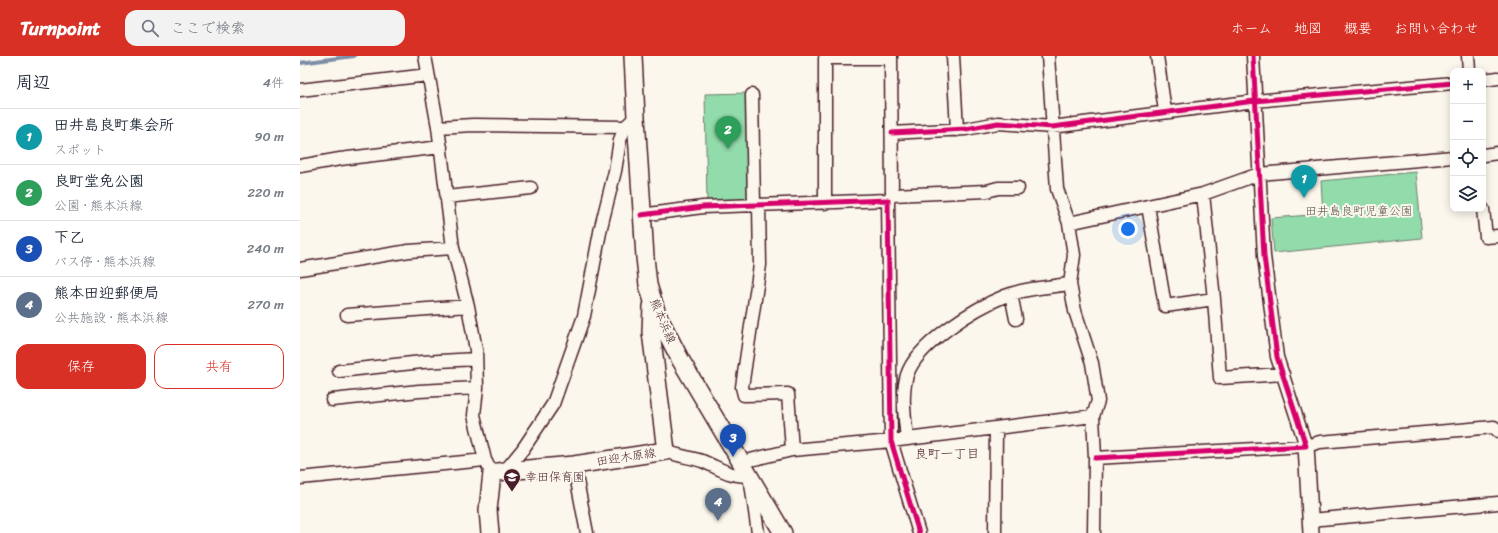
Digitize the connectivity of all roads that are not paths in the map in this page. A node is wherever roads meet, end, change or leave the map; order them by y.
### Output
1 (425, 56) edge
2 (633, 56) edge
3 (953, 56) edge
4 (1048, 56) edge
5 (1157, 56) edge
6 (1253, 56) edge
7 (1468, 56) edge
8 (891, 57) edge
9 (1469, 68) edge
10 (428, 75) junction
11 (1498, 78) edge
12 (1486, 80) edge
13 (1450, 82) edge
14 (300, 90) edge
15 (752, 95) dead end
16 (1255, 100) junction
17 (1165, 111) junction
18 (630, 122) junction
19 (438, 126) junction
20 (1052, 127) junction
21 (957, 130) junction
22 (892, 134) junction
23 (441, 147) junction
24 (1498, 153) edge
25 (1486, 154) edge
26 (1450, 157) edge
27 (300, 166) edge
28 (1259, 174) junction
29 (531, 188) dead end
30 (1018, 188) dead end
31 (1203, 194) junction
32 (446, 198) junction
33 (890, 198) junction
34 (825, 203) junction
35 (757, 205) junction
36 (1148, 206) junction
37 (1483, 212) edge
38 (641, 215) junction
39 (1069, 223) junction
40 (1498, 236) edge
41 (453, 248) junction
42 (300, 270) edge
43 (1070, 284) junction
44 (1012, 294) junction
45 (652, 297) junction
46 (1214, 299) junction
47 (468, 306) junction
48 (347, 315) dead end
49 (1016, 319) dead end
50 (476, 359) junction
51 (339, 371) dead end
52 (1283, 374) junction
53 (477, 388) junction
54 (332, 400) dead end
55 (1093, 416) junction
56 (996, 428) junction
57 (1498, 432) edge
58 (906, 439) junction
59 (891, 440) junction
60 (1306, 446) junction
61 (792, 450) junction
62 (666, 451) junction
63 (1095, 458) junction
64 (574, 465) junction
65 (494, 468) junction
66 (746, 469) junction
67 (300, 478) edge
68 (1498, 503) edge
69 (1310, 527) edge
70 (490, 533) edge
71 (587, 533) edge
72 (758, 533) edge
73 (783, 533) edge
74 (918, 533) edge
75 (995, 533) edge
76 (1094, 533) edge

1 - 10 street
2 - 18 main road, 熊本浜線
3 - 21 street
4 - 20 street
5 - 17 street
6 - 16 street
7 - 9 street
8 - 22 street
8 - 34 street
10 - 14 street
10 - 19 street
11 - 12 street
13 - 16 street
15 - 35 street
16 - 17 street
16 - 28 street
17 - 20 street
18 - 19 street
18 - 38 main road, 熊本浜線
18 - 65 street
19 - 23 street
20 - 21 street
20 - 39 street
21 - 22 street
22 - 33 street
23 - 27 street
23 - 32 street
24 - 25 street
26 - 28 street
28 - 31 street
28 - 52 street
29 - 32 street
30 - 33 street
31 - 36 street
31 - 46 street
32 - 41 street
33 - 34 street
33 - 59 street
34 - 35 street
35 - 38 street
35 - 61 street
36 - 39 street
36 - 46 street
37 - 40 street
38 - 45 main road, 熊本浜線
39 - 43 street
41 - 42 street
41 - 47 street
43 - 44 street
43 - 55 street
44 - 49 street
44 - 58 street
45 - 62 main road, 田迎木原線
45 - 66 main road, 熊本浜線
46 - 52 street
47 - 48 street
47 - 50 street
50 - 51 street
50 - 53 street
52 - 60 street
53 - 54 street
53 - 65 street
55 - 56 street
55 - 63 street
56 - 58 street
56 - 75 street
57 - 60 street
58 - 59 street
59 - 61 street
59 - 74 street
60 - 63 street
60 - 69 street
61 - 66 street
62 - 64 main road, 田迎木原線
62 - 66 street
63 - 76 street
64 - 65 main road, 田迎木原線
64 - 71 street
65 - 67 street
65 - 70 main road
66 - 72 street
66 - 73 main road, 熊本浜線
68 - 69 street

